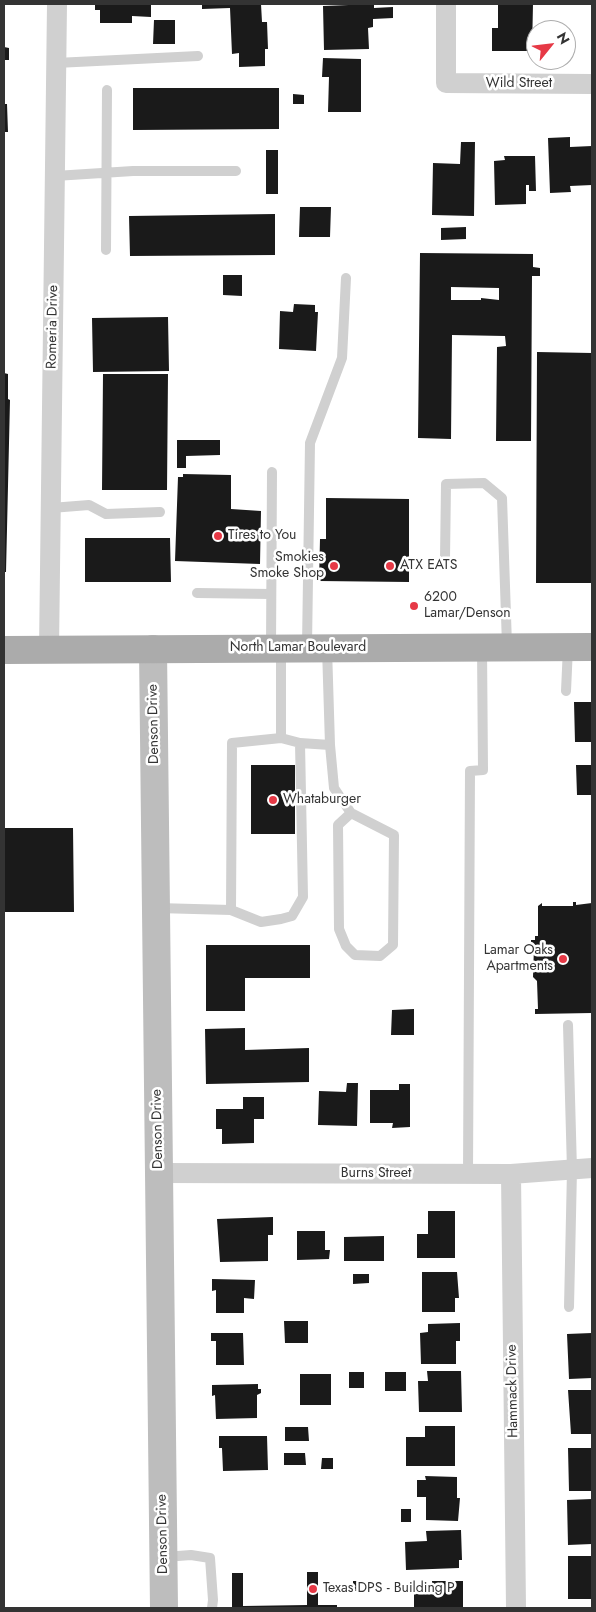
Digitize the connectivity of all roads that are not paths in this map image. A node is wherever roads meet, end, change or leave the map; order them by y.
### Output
1 (57, 4) edge
2 (446, 4) edge
3 (198, 56) dead end
4 (56, 62) junction
5 (592, 84) edge
6 (107, 90) dead end
7 (236, 171) dead end
8 (106, 173) junction
9 (55, 176) junction
10 (106, 250) dead end
11 (346, 278) dead end
12 (272, 472) dead end
13 (51, 508) junction
14 (160, 512) dead end
15 (445, 559) dead end
16 (197, 593) dead end
17 (271, 594) junction
18 (494, 647) junction
19 (580, 647) edge
20 (296, 648) junction
21 (152, 649) junction
22 (4, 650) edge
23 (49, 650) junction
24 (566, 691) dead end
25 (281, 738) junction
26 (300, 743) junction
27 (330, 745) junction
28 (351, 814) junction
29 (156, 908) junction
30 (231, 910) junction
31 (568, 1025) dead end
32 (592, 1168) edge
33 (572, 1170) junction
34 (159, 1173) junction
35 (468, 1174) junction
36 (511, 1174) junction
37 (569, 1307) dead end
38 (164, 1557) junction
39 (164, 1608) edge
40 (212, 1608) edge
41 (516, 1608) edge

1 - 4 street, Romeria Drive
2 - 5 street, Wild Street
3 - 4 lane
4 - 9 street, Romeria Drive
6 - 8 lane
7 - 8 lane
8 - 9 lane
8 - 10 lane
9 - 13 street, Romeria Drive
11 - 20 lane
12 - 17 lane
13 - 14 lane
13 - 23 street, Romeria Drive
15 - 18 lane
16 - 17 lane
17 - 20 lane
18 - 19 main road, North Lamar Boulevard
18 - 20 main road, North Lamar Boulevard
18 - 35 lane
19 - 24 lane
20 - 21 main road, North Lamar Boulevard
20 - 25 lane
20 - 27 lane
21 - 23 main road, North Lamar Boulevard
21 - 29 street, Denson Drive
22 - 23 main road, North Lamar Boulevard
25 - 26 lane
25 - 30 lane
26 - 27 lane
26 - 30 lane
27 - 28 lane
28 - 28 lane
29 - 30 lane
29 - 34 street, Denson Drive
31 - 33 lane
32 - 33 street, Burns Street
33 - 36 street, Burns Street
33 - 37 lane
34 - 35 street, Burns Street
34 - 38 street, Denson Drive
35 - 36 street, Burns Street
36 - 41 street, Hammack Drive
38 - 39 street, Denson Drive
38 - 40 lane

